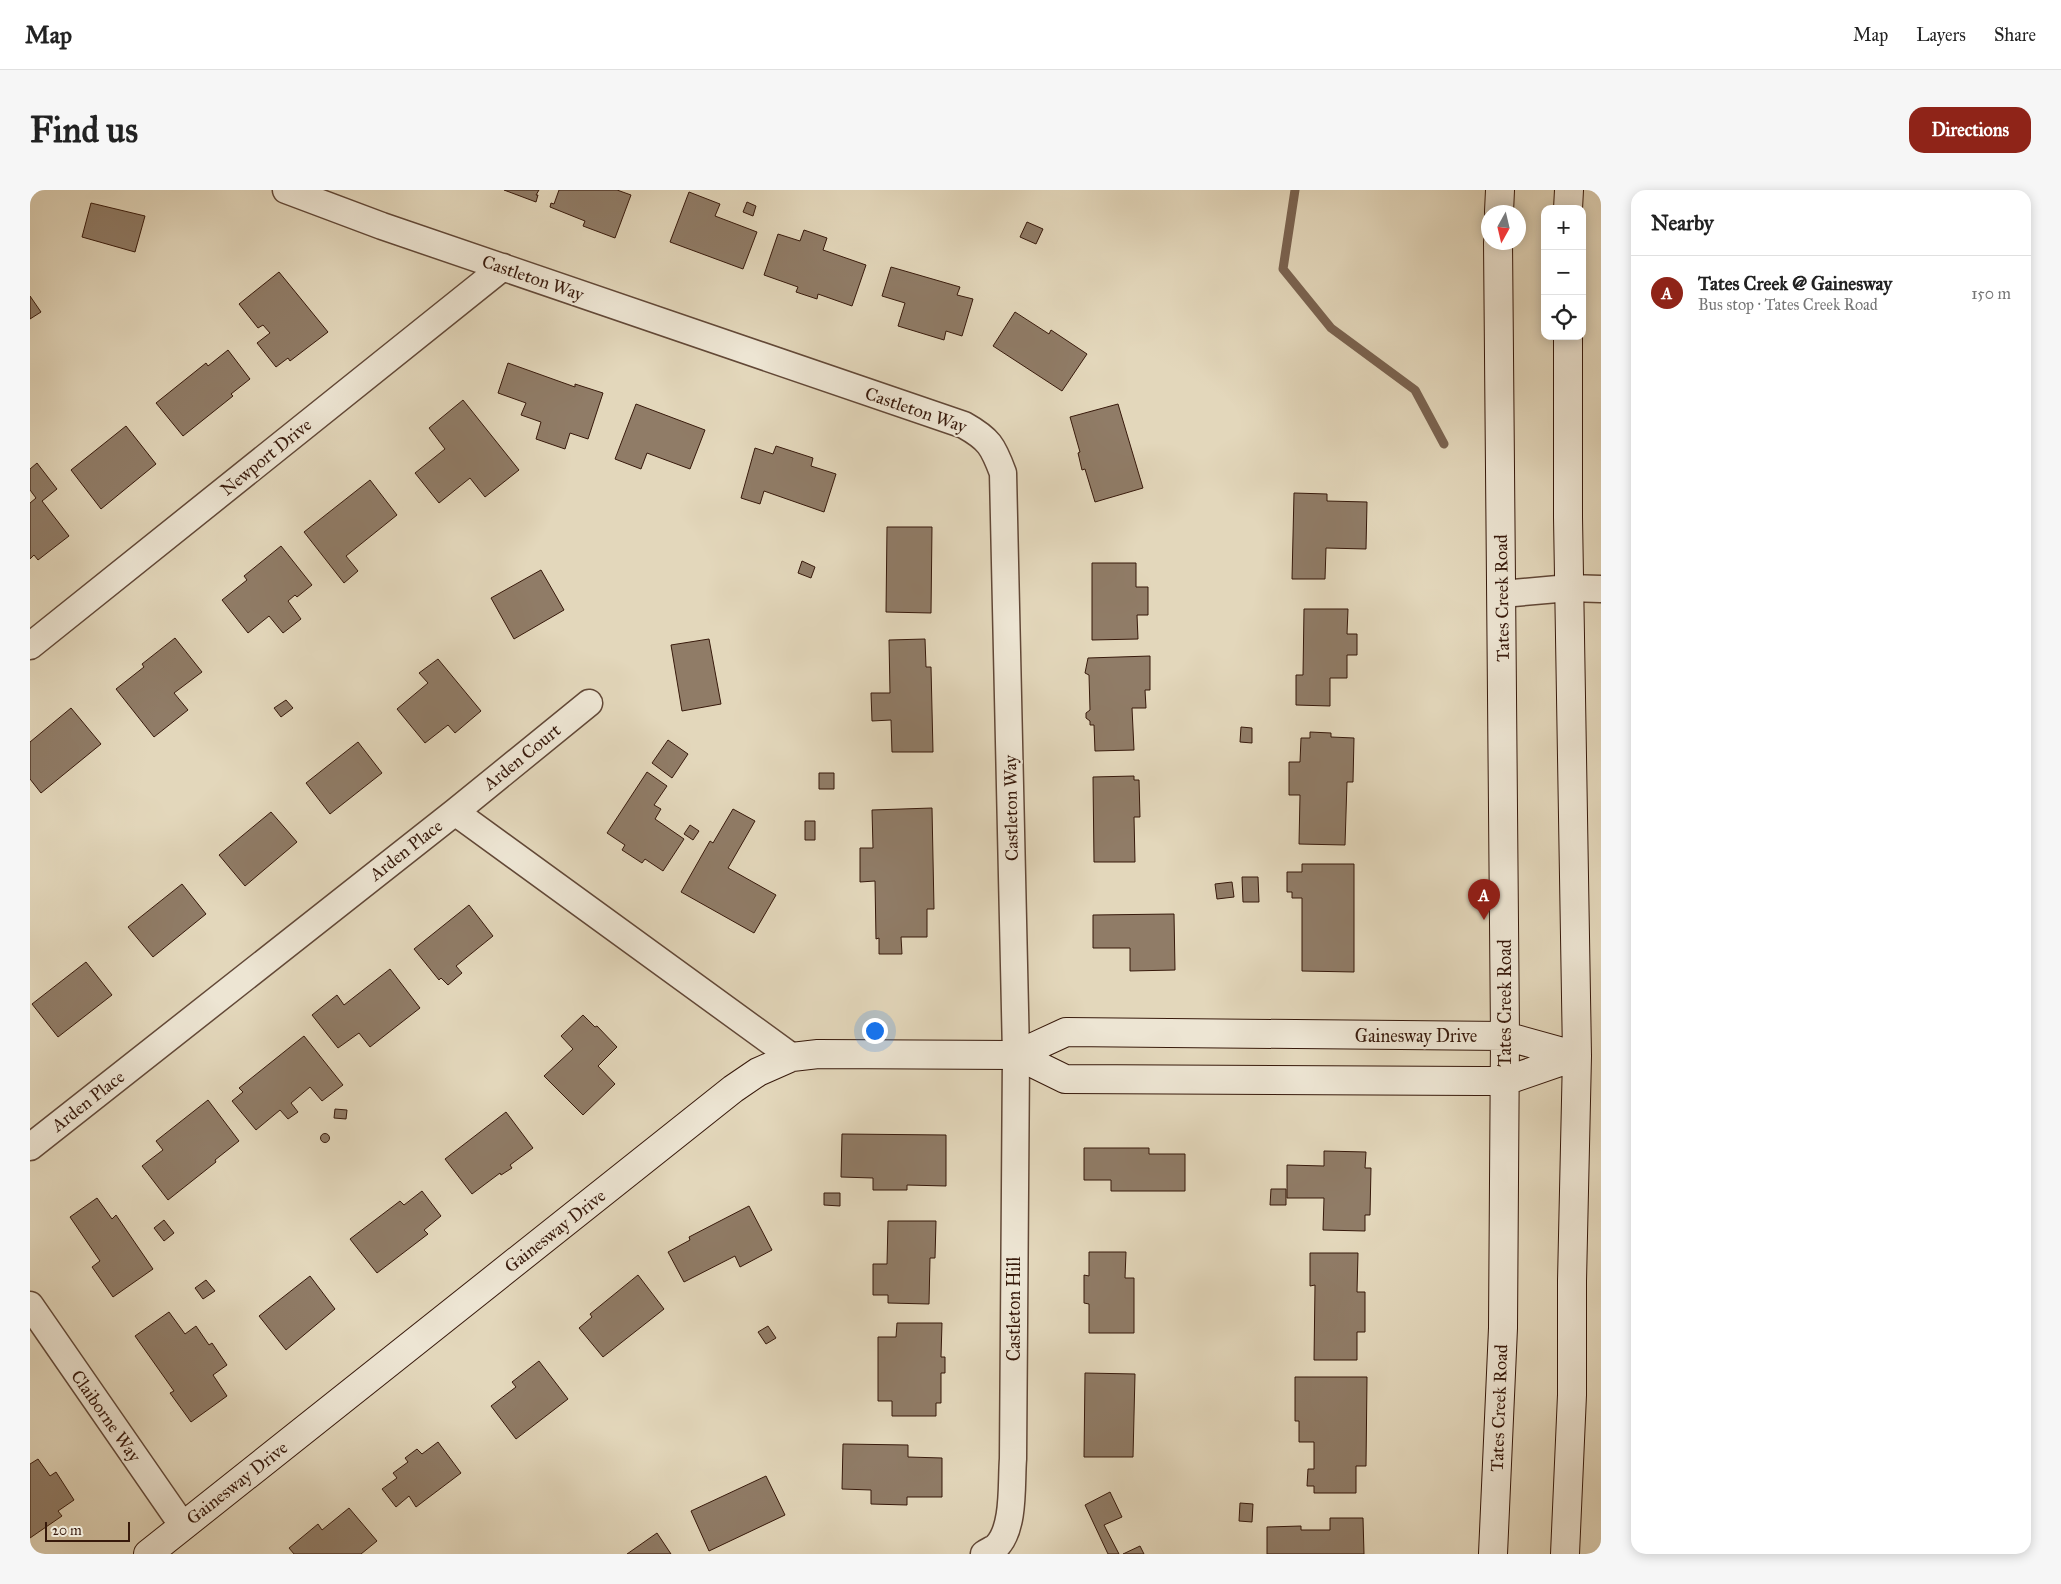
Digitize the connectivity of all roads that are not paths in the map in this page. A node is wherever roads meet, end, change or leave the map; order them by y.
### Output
1 (286, 190) edge
2 (1500, 190) edge
3 (1569, 190) edge
4 (1499, 205) edge
5 (1568, 205) edge
6 (1498, 250) edge
7 (503, 267) junction
8 (1568, 340) edge
9 (1569, 588) junction
10 (1601, 589) edge
11 (1502, 594) junction
12 (30, 646) edge
13 (589, 703) dead end
14 (455, 812) junction
15 (1505, 1036) junction
16 (1016, 1054) junction
17 (1577, 1056) junction
18 (792, 1057) junction
19 (1505, 1081) junction
20 (30, 1147) edge
21 (30, 1305) edge
22 (183, 1526) junction
23 (148, 1554) edge
24 (984, 1554) edge
25 (1493, 1554) edge
26 (1565, 1554) edge

1 - 7 street, Castleton Way
2 - 4 main road
3 - 5 main road
6 - 11 main road, Tates Creek Road
7 - 12 street, Newport Drive
7 - 16 street, Castleton Way
8 - 9 main road
9 - 10 street
9 - 11 street
9 - 17 main road
11 - 15 main road, Tates Creek Road
13 - 14 street, Arden Court
14 - 18 street, Arden Place
14 - 20 street, Arden Place
15 - 16 main road, Gainesway Drive
15 - 17 main road, Gainesway Drive
15 - 19 main road, Tates Creek Road
16 - 18 main road, Gainesway Drive
16 - 19 main road, Gainesway Drive
16 - 24 street, Castleton Hill
17 - 19 main road, Gainesway Drive
17 - 26 main road
18 - 22 main road, Gainesway Drive
19 - 25 main road, Tates Creek Road
21 - 22 street, Claiborne Way
22 - 23 main road, Gainesway Drive

